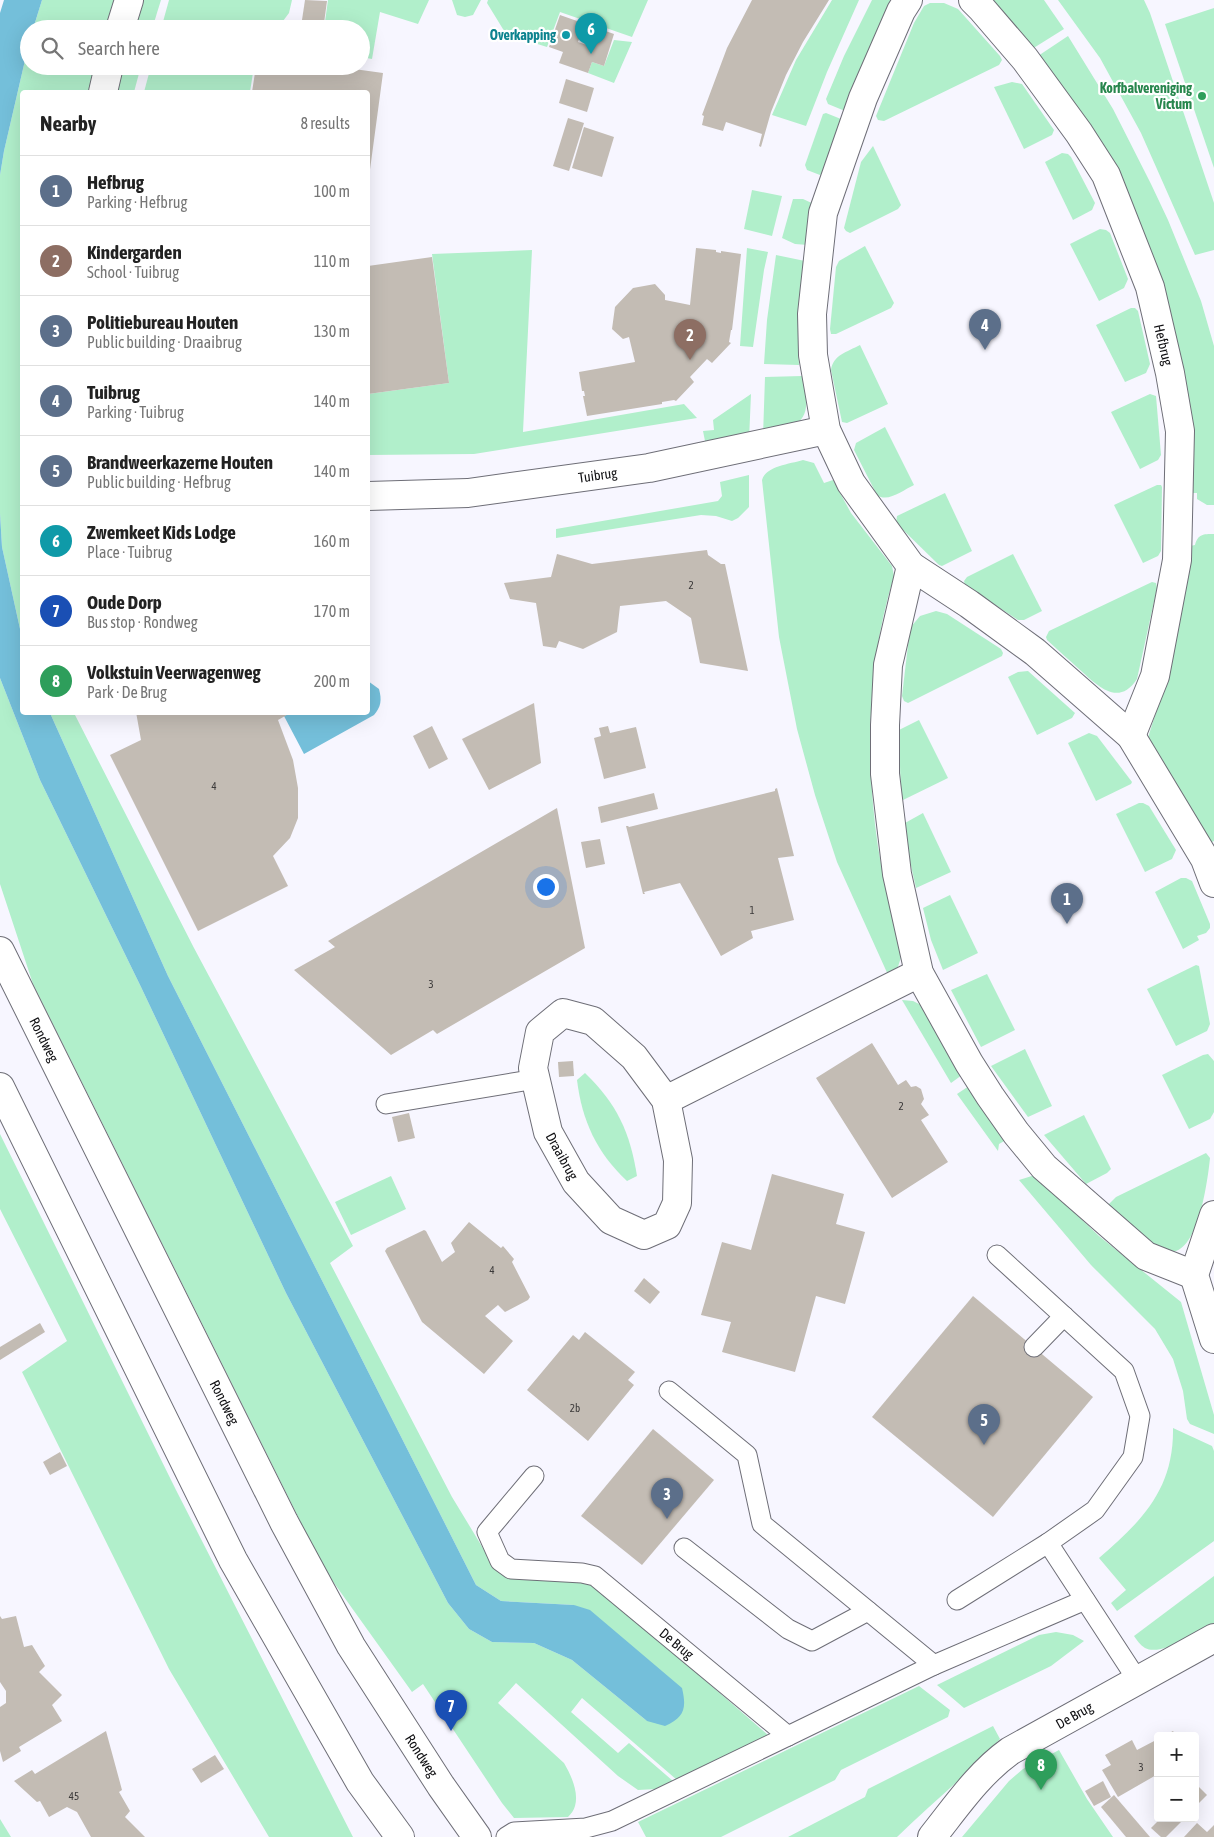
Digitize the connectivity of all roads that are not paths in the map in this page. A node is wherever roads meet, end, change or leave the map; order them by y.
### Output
1 (129, 0) edge
2 (908, 0) edge
3 (973, 0) edge
4 (123, 20) edge
5 (107, 75) edge
6 (103, 90) edge
7 (826, 430) junction
8 (370, 496) edge
9 (911, 566) junction
10 (1130, 736) junction
11 (1214, 883) edge
12 (0, 951) edge
13 (919, 974) junction
14 (536, 1079) junction
15 (0, 1087) edge
16 (666, 1100) junction
17 (386, 1104) dead end
18 (1214, 1215) edge
19 (997, 1256) dead end
20 (1194, 1275) junction
21 (1064, 1316) junction
22 (1214, 1339) edge
23 (1034, 1347) dead end
24 (669, 1391) dead end
25 (534, 1476) dead end
26 (1048, 1543) junction
27 (684, 1548) dead end
28 (957, 1600) dead end
29 (1085, 1600) junction
30 (868, 1611) junction
31 (1214, 1638) edge
32 (934, 1665) junction
33 (1138, 1681) junction
34 (788, 1736) junction
35 (400, 1837) edge
36 (477, 1837) edge
37 (506, 1837) edge
38 (932, 1837) edge

1 - 4 street
2 - 7 street
3 - 10 street, Hefbrug
5 - 6 street
7 - 8 street, Tuibrug
7 - 9 street
9 - 10 street
9 - 13 street
10 - 11 street
12 - 36 street, Rondweg
13 - 16 street
13 - 20 street
14 - 16 street, Draaibrug
14 - 16 street, Draaibrug
14 - 17 lane
15 - 35 street
18 - 20 street
19 - 21 lane
20 - 22 street
21 - 23 lane
21 - 26 lane
24 - 30 lane
25 - 34 lane, De Brug
26 - 28 lane
26 - 29 lane
27 - 30 lane
29 - 32 lane
29 - 33 lane
30 - 32 lane
31 - 33 street, De Brug
32 - 34 lane
33 - 38 street, De Brug
34 - 37 lane

